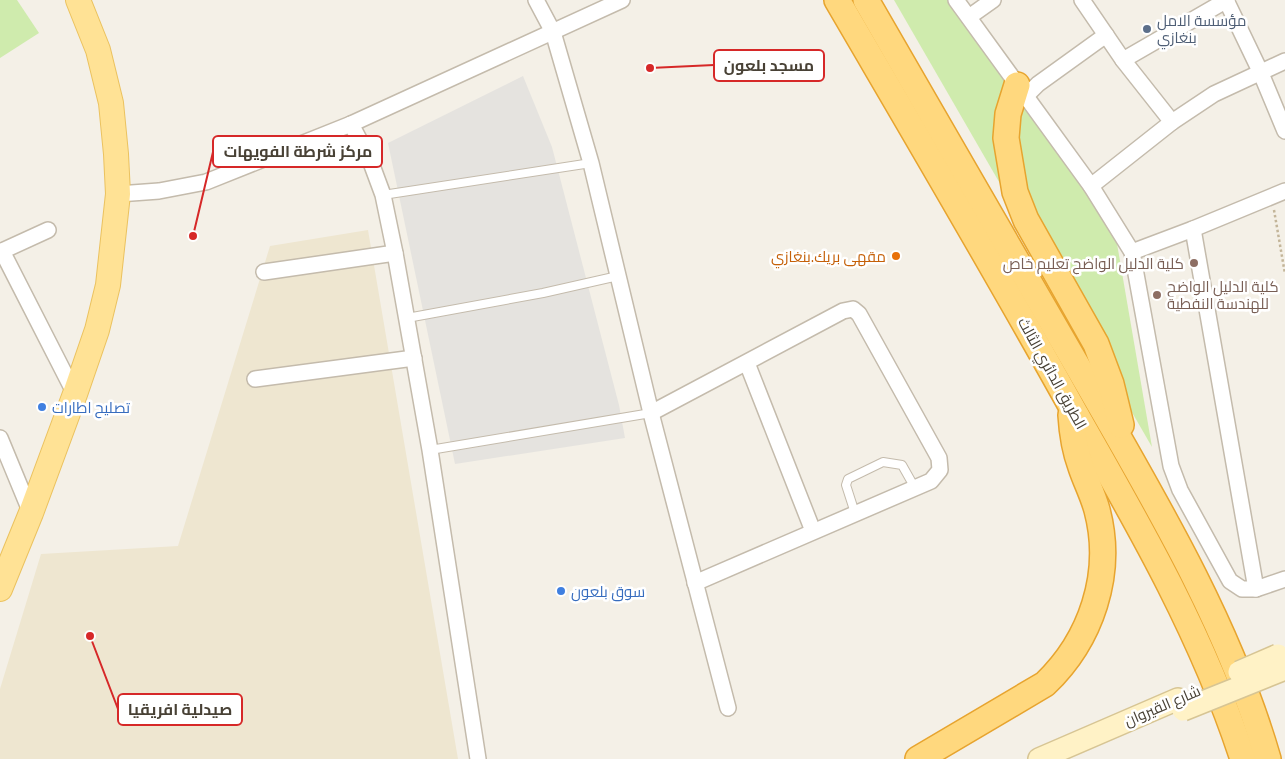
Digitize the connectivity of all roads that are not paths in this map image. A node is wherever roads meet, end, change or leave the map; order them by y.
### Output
1 (78, 0) edge
2 (536, 0) edge
3 (622, 0) edge
4 (837, 0) edge
5 (866, 0) edge
6 (956, 0) edge
7 (993, 0) edge
8 (1082, 0) edge
9 (1226, 0) edge
10 (968, 17) junction
11 (554, 32) junction
12 (1106, 35) junction
13 (1124, 60) junction
14 (1285, 61) edge
15 (1260, 71) junction
16 (1021, 90) junction
17 (1172, 122) junction
18 (352, 124) junction
19 (1285, 131) edge
20 (590, 163) junction
21 (1091, 186) junction
22 (1278, 193) edge
23 (118, 194) junction
24 (383, 195) junction
25 (1193, 229) junction
26 (48, 230) dead end
27 (1, 252) edge
28 (1132, 252) junction
29 (395, 253) junction
30 (264, 272) dead end
31 (618, 276) junction
32 (407, 318) junction
33 (414, 358) junction
34 (748, 363) junction
35 (255, 379) dead end
36 (75, 394) junction
37 (1070, 402) junction
38 (651, 413) junction
39 (0, 438) edge
40 (430, 450) junction
41 (1126, 450) junction
42 (915, 488) junction
43 (31, 513) junction
44 (855, 513) junction
45 (813, 531) junction
46 (1285, 579) edge
47 (695, 583) junction
48 (0, 589) edge
49 (1256, 589) junction
50 (1283, 659) edge
51 (1180, 705) junction
52 (728, 708) dead end
53 (478, 759) edge
54 (918, 759) edge
55 (1039, 759) edge
56 (1069, 759) edge
57 (1243, 759) edge
58 (1268, 759) edge

1 - 23 main road
2 - 11 street
3 - 11 street
4 - 37 highway, الطريق الدائري الثالث
5 - 41 highway, الطريق الدائري الثالث
6 - 10 street
7 - 10 street
8 - 12 street
9 - 13 street
9 - 15 street
10 - 16 street
11 - 18 street
11 - 20 street
12 - 13 street
12 - 16 street
13 - 17 street
14 - 15 street
15 - 17 street
15 - 19 street
16 - 21 street
16 - 41 highway
17 - 21 street
18 - 23 street
18 - 24 street
20 - 24 lane
20 - 31 street
21 - 28 street
22 - 25 street
23 - 36 main road
24 - 29 street
25 - 28 street
25 - 49 street
26 - 27 street
27 - 36 street
28 - 49 street
29 - 30 street
29 - 32 street
31 - 32 lane
31 - 38 street
32 - 33 street
33 - 35 street
33 - 40 street
34 - 38 street
34 - 42 street
34 - 45 street
36 - 43 main road
37 - 54 highway
37 - 57 highway, الطريق الدائري الثالث
38 - 40 lane
38 - 47 street
39 - 43 street
40 - 53 street
41 - 58 highway, الطريق الدائري الثالث
42 - 44 street
42 - 44 lane
43 - 48 main road
44 - 45 street
45 - 47 street
46 - 49 street
47 - 52 street
50 - 51 main road, شارع القيروان, bridge
51 - 55 main road, شارع القيروان
51 - 56 main road, شارع القيروان

